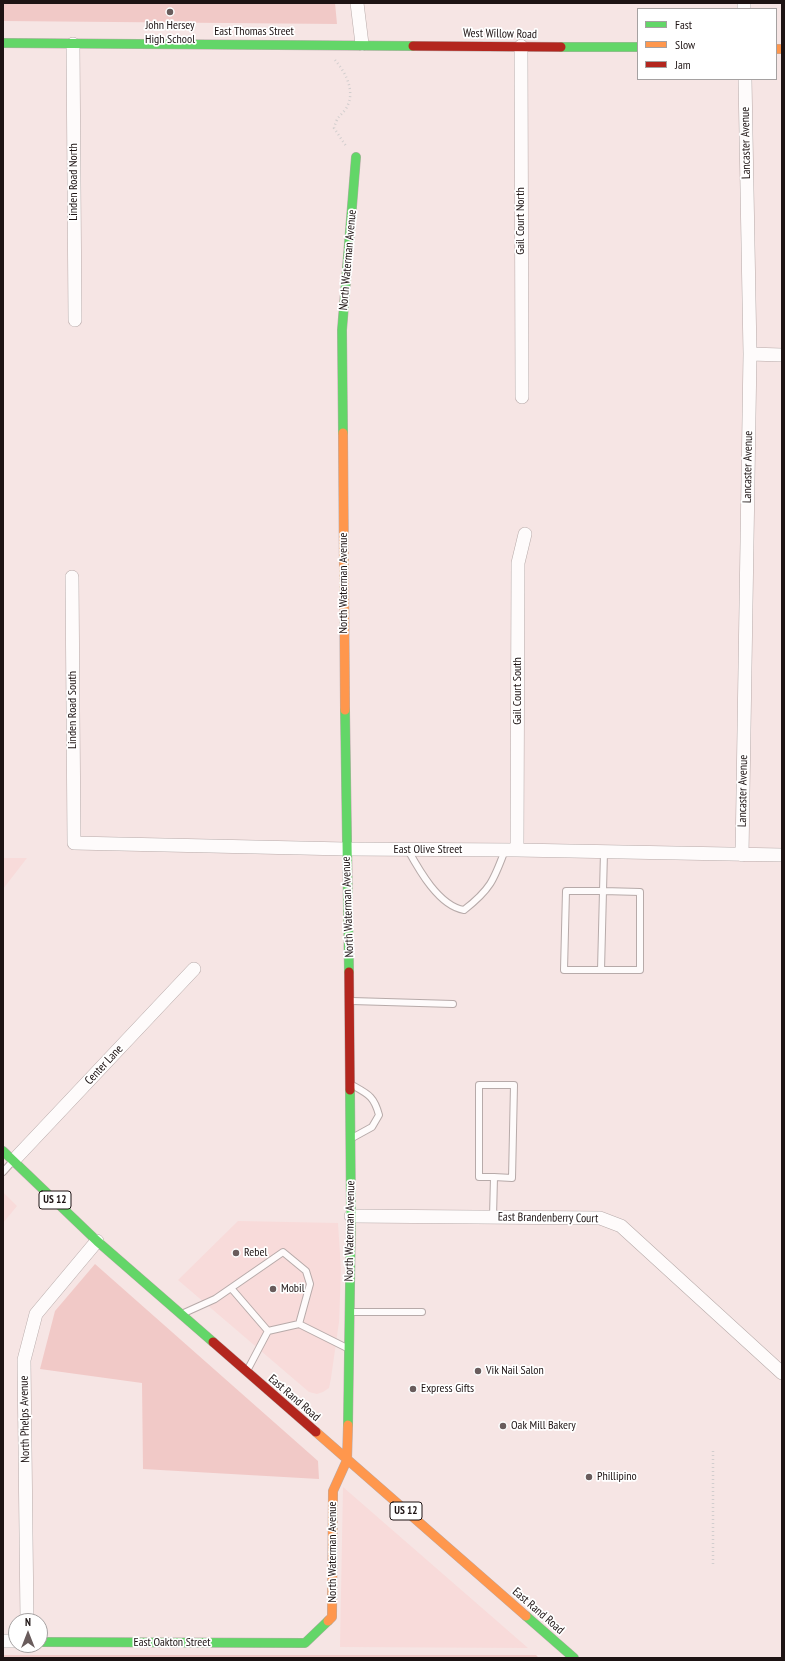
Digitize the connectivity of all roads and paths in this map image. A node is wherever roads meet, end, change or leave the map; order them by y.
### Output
1 (357, 3) edge
2 (3, 43) edge
3 (73, 44) junction
4 (362, 44) junction
5 (521, 46) junction
6 (637, 47) edge
7 (335, 60) dead end
8 (745, 80) edge
9 (356, 157) joint
10 (75, 320) dead end
11 (750, 354) junction
12 (782, 355) edge
13 (522, 397) dead end
14 (525, 534) dead end
15 (72, 577) dead end
16 (74, 843) joint
17 (346, 849) junction
18 (408, 850) junction
19 (511, 850) junction
20 (604, 852) junction
21 (742, 855) junction
22 (782, 855) edge
23 (603, 891) junction
24 (194, 969) dead end
25 (601, 970) junction
26 (350, 1001) junction
27 (453, 1004) dead end
28 (351, 1085) junction
29 (351, 1139) junction
30 (3, 1151) edge
31 (14, 1160) junction
32 (3, 1172) edge
33 (494, 1177) junction
34 (351, 1216) junction
35 (493, 1217) junction
36 (97, 1240) junction
37 (231, 1288) junction
38 (350, 1312) junction
39 (422, 1312) dead end
40 (181, 1314) junction
41 (298, 1324) junction
42 (268, 1331) junction
43 (349, 1349) junction
44 (246, 1372) junction
45 (782, 1373) edge
46 (713, 1451) dead end
47 (347, 1460) junction
48 (713, 1566) dead end
49 (28, 1613) edge
50 (48, 1642) edge
51 (305, 1643) joint
52 (574, 1658) edge

1 - 4 street
2 - 3 street, East Thomas Street
3 - 4 street, East Thomas Street
3 - 10 street, Linden Road North
4 - 5 street, West Willow Road
5 - 6 street, West Willow Road
5 - 13 street, Gail Court North
7 - 9 path
8 - 11 street, Lancaster Avenue
9 - 17 street, North Waterman Avenue
11 - 12 street
11 - 21 street, Lancaster Avenue
14 - 19 street, Gail Court South
15 - 16 street, Linden Road South
16 - 17 street, East Olive Street
17 - 18 street, East Olive Street
17 - 26 street, North Waterman Avenue
18 - 19 street, East Olive Street
18 - 19 lane
19 - 20 street, East Olive Street
20 - 21 street, East Olive Street
20 - 23 lane
21 - 22 street, East Olive Street
23 - 25 lane
23 - 25 lane
23 - 25 lane
24 - 31 street, Center Lane
26 - 27 lane
26 - 28 street, North Waterman Avenue
28 - 29 street, North Waterman Avenue
28 - 29 lane
29 - 34 street, North Waterman Avenue
30 - 31 street, East Rand Road / US 12
31 - 32 lane
31 - 36 street, East Rand Road / US 12
33 - 33 lane
33 - 35 lane
34 - 35 street, East Brandenberry Court
34 - 38 street, North Waterman Avenue
35 - 45 street, East Brandenberry Court
36 - 40 street, East Rand Road / US 12
36 - 49 street, North Phelps Avenue
37 - 40 lane
37 - 41 lane
37 - 42 lane
38 - 39 lane
38 - 43 street, North Waterman Avenue
40 - 44 street, East Rand Road / US 12
41 - 42 lane
41 - 43 lane
42 - 44 lane
43 - 47 street, North Waterman Avenue
44 - 47 street, East Rand Road / US 12
46 - 48 path
47 - 51 street, North Waterman Avenue
47 - 52 street, East Rand Road / US 12
50 - 51 street, East Oakton Street

